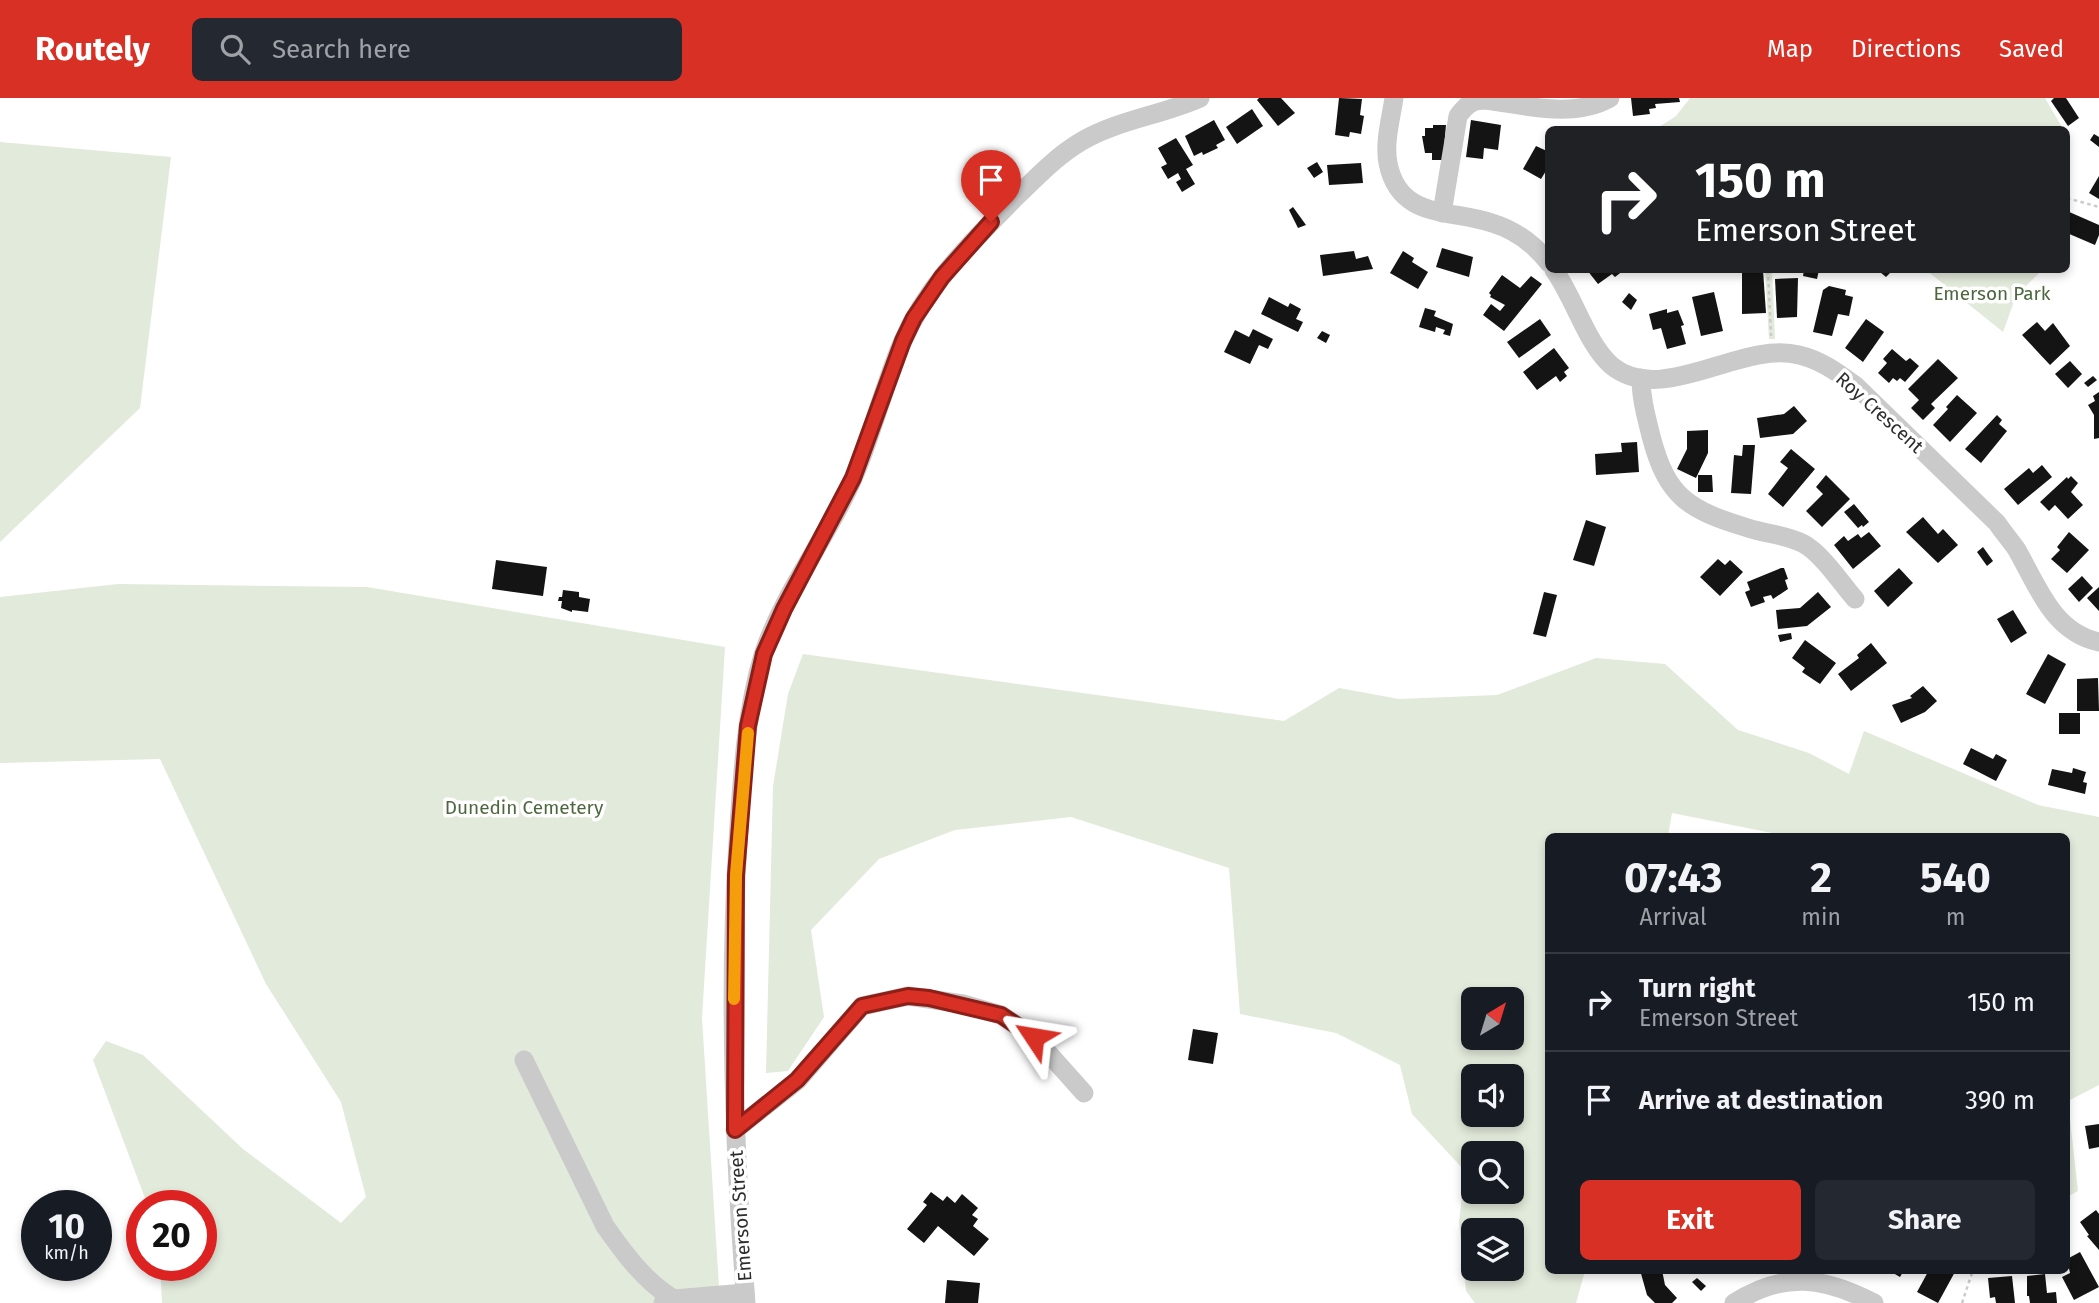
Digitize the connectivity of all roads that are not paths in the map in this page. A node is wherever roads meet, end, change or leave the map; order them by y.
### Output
1 (1200, 98) edge
2 (1394, 98) edge
3 (1610, 98) edge
4 (1441, 213) junction
5 (1545, 259) edge
6 (1556, 273) edge
7 (1642, 378) junction
8 (1855, 599) dead end
9 (2099, 642) edge
10 (524, 1060) dead end
11 (1084, 1093) dead end
12 (735, 1130) junction
13 (1790, 1275) edge
14 (745, 1298) edge
15 (667, 1301) edge
16 (1734, 1303) edge
17 (1874, 1303) edge

1 - 12 street, Emerson Street
2 - 4 street
3 - 4 street
4 - 5 street
6 - 7 street, Roy Crescent
7 - 8 street
7 - 9 street, Roy Crescent
10 - 15 street
11 - 12 street
12 - 14 street, Emerson Street
13 - 16 street
13 - 17 street
14 - 15 street

